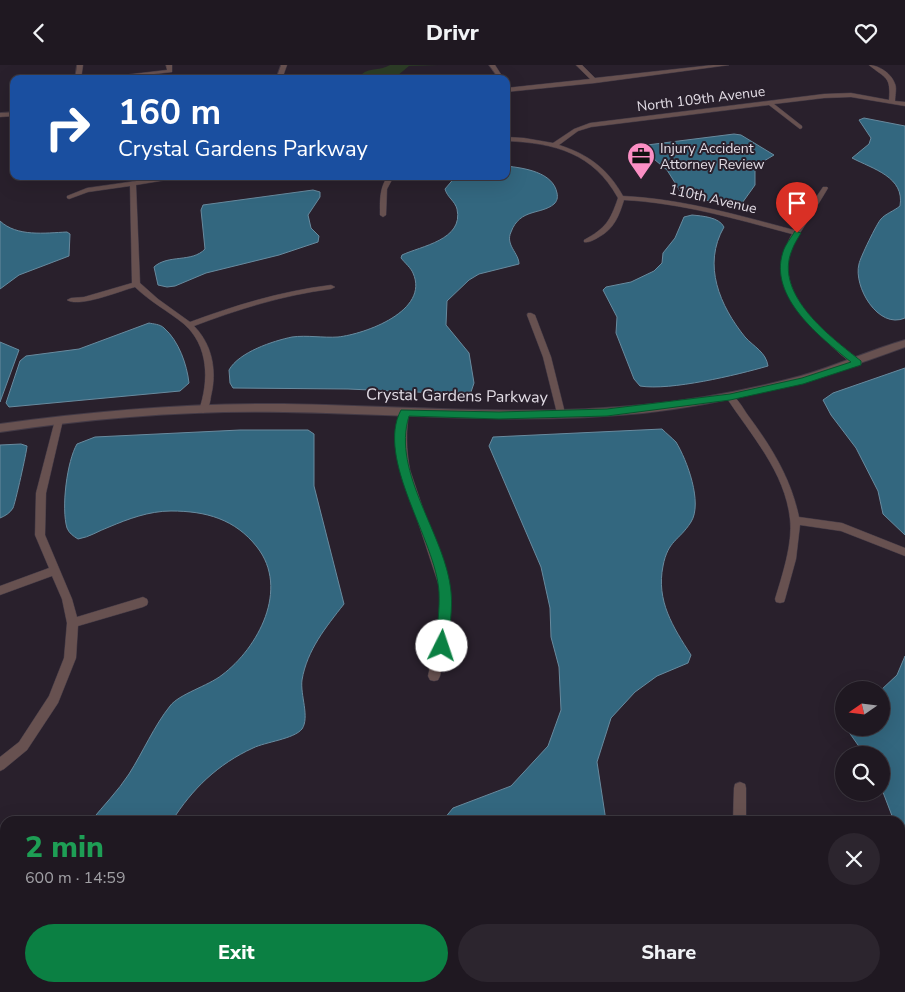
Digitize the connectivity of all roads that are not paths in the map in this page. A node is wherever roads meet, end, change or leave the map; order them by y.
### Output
1 (579, 65) edge
2 (682, 65) edge
3 (726, 65) edge
4 (872, 65) edge
5 (169, 68) edge
6 (688, 70) junction
7 (120, 75) edge
8 (595, 81) junction
9 (510, 88) edge
10 (892, 101) junction
11 (770, 103) junction
12 (905, 104) edge
13 (800, 127) dead end
14 (510, 140) edge
15 (554, 145) junction
16 (156, 180) edge
17 (387, 180) edge
18 (133, 183) junction
19 (825, 188) dead end
20 (69, 197) dead end
21 (621, 198) junction
22 (383, 215) dead end
23 (797, 233) junction
24 (586, 241) dead end
25 (136, 284) junction
26 (331, 287) dead end
27 (71, 300) dead end
28 (531, 315) dead end
29 (190, 325) junction
30 (905, 343) edge
31 (858, 363) junction
32 (730, 397) junction
33 (203, 410) junction
34 (405, 412) junction
35 (561, 413) junction
36 (59, 420) junction
37 (0, 428) edge
38 (795, 520) junction
39 (905, 552) edge
40 (54, 570) junction
41 (0, 591) edge
42 (780, 599) dead end
43 (142, 602) dead end
44 (73, 623) junction
45 (434, 676) dead end
46 (0, 765) edge
47 (740, 788) dead end
48 (740, 816) edge

1 - 8 street
2 - 6 street
3 - 6 street
4 - 10 street
5 - 7 street
6 - 8 street
8 - 9 street
10 - 11 street, North 109th Avenue
10 - 12 street, North 109th Avenue
11 - 13 street
11 - 15 street, North 109th Avenue
14 - 15 street
15 - 21 street
16 - 18 street
17 - 22 street
18 - 20 street
18 - 25 street
19 - 23 street
21 - 23 street, 110th Avenue
21 - 24 street
23 - 31 street
25 - 27 street
25 - 29 street
26 - 29 street
28 - 35 street
29 - 33 street
30 - 31 street, Crystal Gardens Parkway
31 - 32 street, Crystal Gardens Parkway
32 - 35 street, Crystal Gardens Parkway
32 - 38 street
33 - 34 street, Crystal Gardens Parkway
33 - 36 street, Crystal Gardens Parkway
34 - 35 street, Crystal Gardens Parkway
34 - 45 street
36 - 37 street, Crystal Gardens Parkway
36 - 40 street
38 - 39 street
38 - 42 street
40 - 41 street
40 - 44 street
43 - 44 street
44 - 46 street
47 - 48 street

